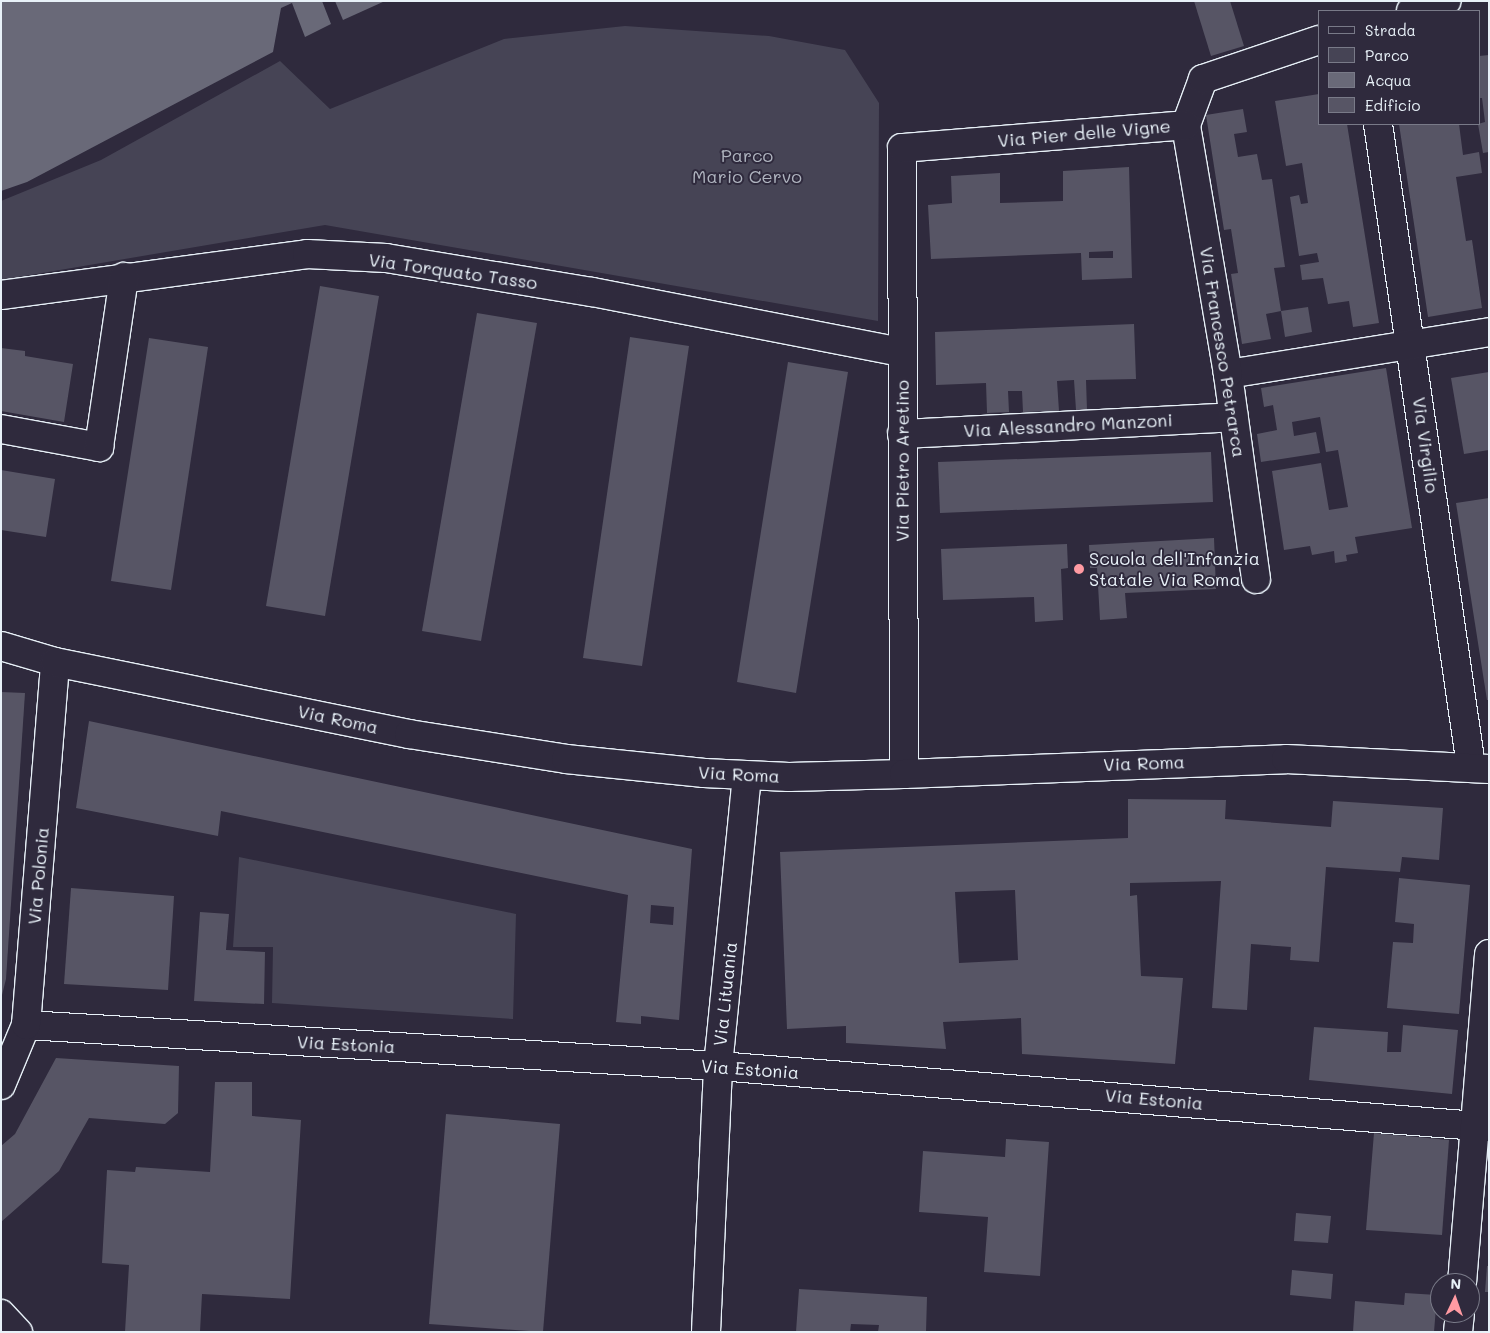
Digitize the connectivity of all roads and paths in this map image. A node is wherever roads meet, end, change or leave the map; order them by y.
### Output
1 (1446, 1) edge
2 (1414, 10) edge
3 (1318, 40) edge
4 (1186, 125) junction
5 (1378, 125) edge
6 (902, 148) joint
7 (124, 277) junction
8 (1, 295) edge
9 (1489, 332) edge
10 (1412, 343) junction
11 (901, 352) junction
12 (1228, 374) junction
13 (1234, 416) junction
14 (1, 429) edge
15 (902, 434) junction
16 (1256, 580) dead end
17 (1, 646) edge
18 (55, 662) junction
19 (1480, 767) edge
20 (904, 774) junction
21 (748, 776) junction
22 (1489, 954) edge
23 (26, 1025) junction
24 (718, 1066) junction
25 (1, 1085) edge
26 (1481, 1126) edge
27 (1463, 1273) edge
28 (1, 1314) edge
29 (18, 1332) edge
30 (706, 1332) edge

1 - 2 street
3 - 4 street, Via Pier delle Vigne
4 - 6 street, Via Pier delle Vigne
4 - 12 street, Via Francesco Petrarca
5 - 10 street, Via Virgilio
6 - 11 street, Via Pietro Aretino
7 - 8 street, Via Torquato Tasso
7 - 11 street, Via Torquato Tasso
7 - 14 street
9 - 10 street
10 - 12 street
10 - 19 street, Via Virgilio
11 - 15 street, Via Pietro Aretino
12 - 13 street, Via Francesco Petrarca
13 - 15 street, Via Alessandro Manzoni
13 - 16 street, Via Francesco Petrarca
15 - 20 street, Via Pietro Aretino
17 - 18 street, Via Roma
18 - 21 street, Via Roma
18 - 23 street, Via Polonia
19 - 20 street, Via Roma
20 - 21 street, Via Roma
21 - 24 street, Via Lituania
22 - 26 street
23 - 24 street, Via Estonia
23 - 25 street, Via Polonia
24 - 26 street, Via Estonia
24 - 30 street, Via Lituania
26 - 27 street
28 - 29 street

